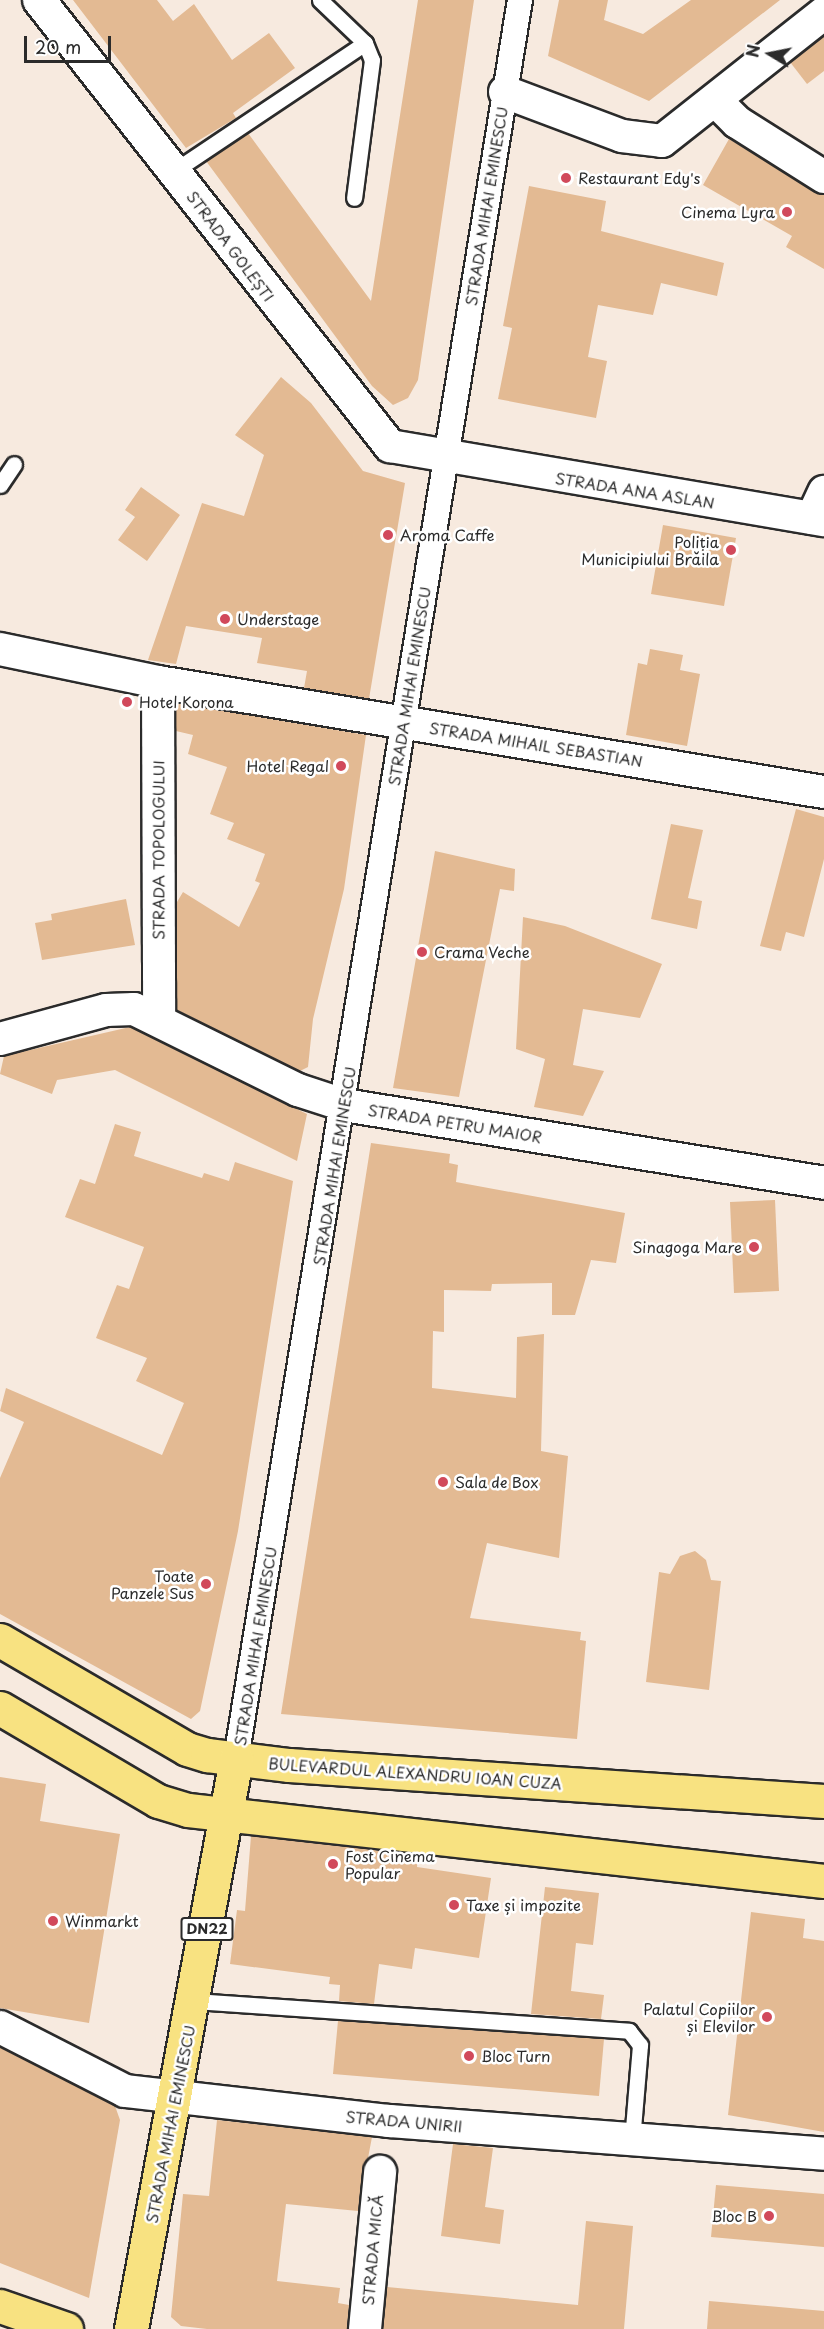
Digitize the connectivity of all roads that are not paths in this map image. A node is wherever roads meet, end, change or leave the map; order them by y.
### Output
1 (39, 0) edge
2 (320, 0) edge
3 (520, 0) edge
4 (824, 13) edge
5 (365, 43) junction
6 (505, 92) junction
7 (715, 100) junction
8 (174, 171) junction
9 (824, 177) edge
10 (354, 198) dead end
11 (445, 460) junction
12 (14, 464) dead end
13 (0, 485) edge
14 (820, 510) edge
15 (0, 649) edge
16 (158, 682) junction
17 (403, 723) junction
18 (824, 792) edge
19 (159, 1019) junction
20 (0, 1039) edge
21 (344, 1105) junction
22 (824, 1183) edge
23 (0, 1640) edge
24 (0, 1708) edge
25 (236, 1759) junction
26 (824, 1801) edge
27 (227, 1817) junction
28 (824, 1881) edge
29 (194, 2001) junction
30 (0, 2027) edge
31 (174, 2098) junction
32 (632, 2140) junction
33 (824, 2154) edge
34 (380, 2172) dead end
35 (0, 2306) edge
36 (66, 2329) edge
37 (131, 2329) edge
38 (365, 2329) edge

1 - 8 street, STRADA GOLEȘTI
2 - 5 lane
3 - 6 street, STRADA MIHAI EMINESCU / DN22
4 - 7 street
5 - 8 lane
5 - 10 lane
6 - 7 street
6 - 11 street, STRADA MIHAI EMINESCU / DN22
7 - 9 street
8 - 11 street, STRADA GOLEȘTI
11 - 14 street, STRADA ANA ASLAN
11 - 17 street, STRADA MIHAI EMINESCU / DN22
12 - 13 lane
15 - 16 street, STRADA MIHAIL SEBASTIAN
16 - 17 street, STRADA MIHAIL SEBASTIAN
16 - 19 street, STRADA TOPOLOGULUI
17 - 18 street, STRADA MIHAIL SEBASTIAN
17 - 21 street, STRADA MIHAI EMINESCU / DN22
19 - 20 street, STRADA PETRU MAIOR
19 - 21 street, STRADA PETRU MAIOR
21 - 22 street, STRADA PETRU MAIOR
21 - 25 street, STRADA MIHAI EMINESCU / DN22
23 - 25 main road, BULEVARDUL ALEXANDRU IOAN CUZA
24 - 27 main road
25 - 26 main road, BULEVARDUL ALEXANDRU IOAN CUZA
25 - 27 main road, STRADA MIHAI EMINESCU / DN22
27 - 28 main road
27 - 29 main road, STRADA MIHAI EMINESCU / DN22
29 - 31 main road, STRADA MIHAI EMINESCU / DN22
29 - 32 lane
30 - 31 street, STRADA UNIRII
31 - 32 street, STRADA UNIRII
31 - 37 main road, STRADA MIHAI EMINESCU / DN22
32 - 33 street, STRADA UNIRII
34 - 38 street, STRADA MICĂ
35 - 36 main road

